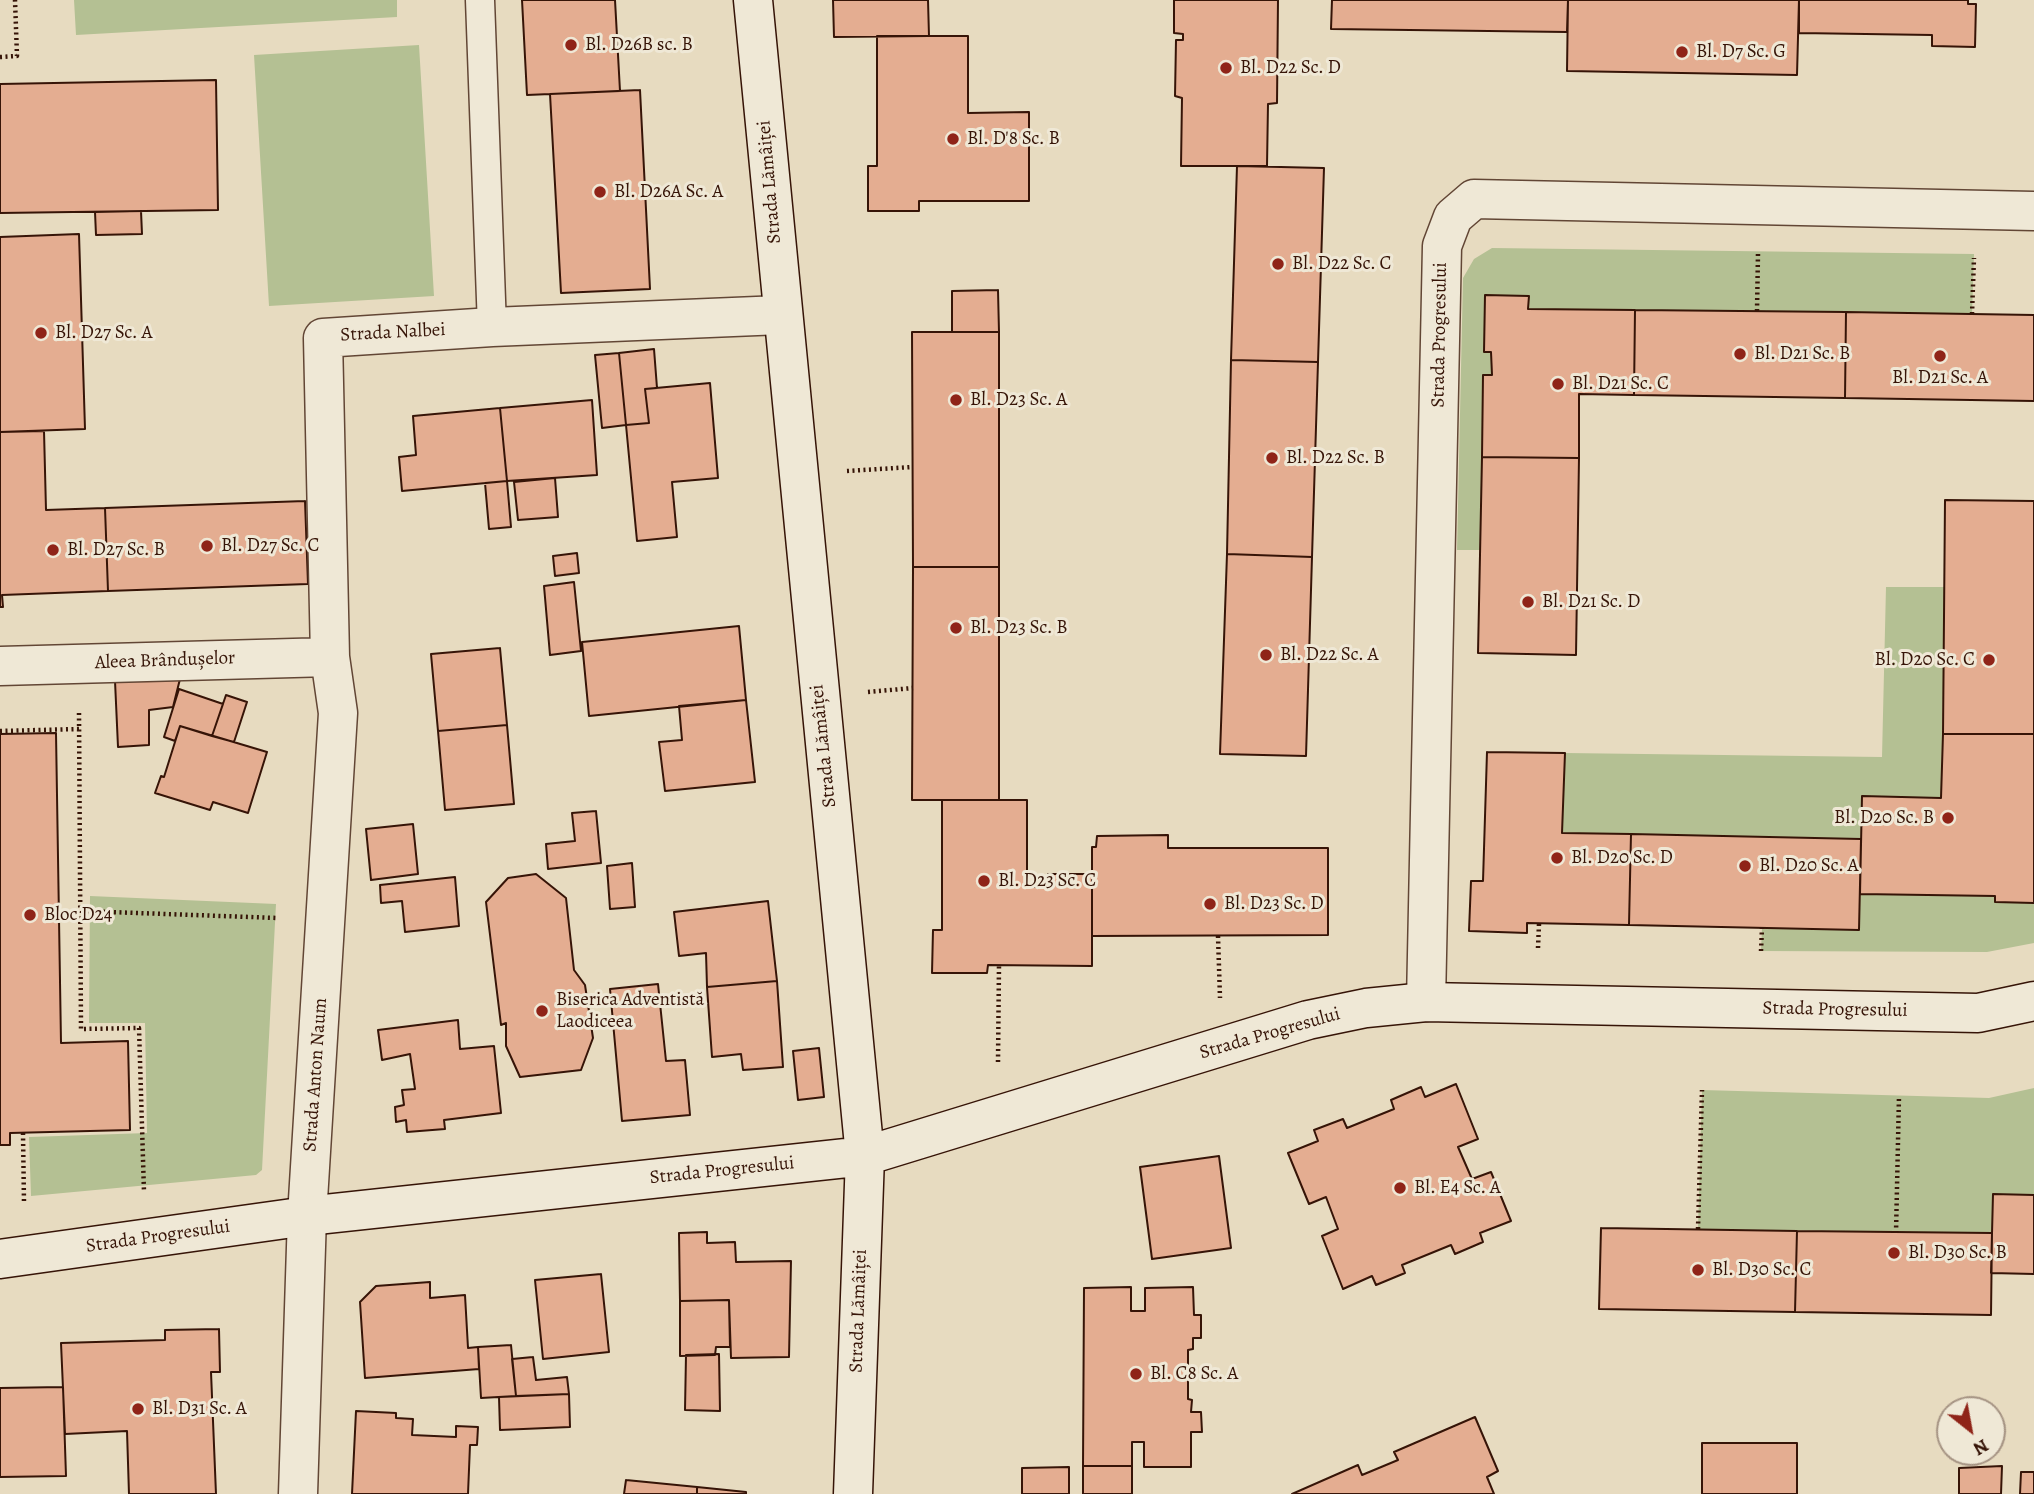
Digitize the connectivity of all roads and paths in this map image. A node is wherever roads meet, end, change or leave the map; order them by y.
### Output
1 (15, 0) edge
2 (480, 0) edge
3 (752, 0) edge
4 (0, 57) edge
5 (2034, 211) edge
6 (1758, 251) dead end
7 (1974, 254) dead end
8 (1757, 312) dead end
9 (1972, 314) dead end
10 (781, 315) junction
11 (492, 327) junction
12 (912, 467) dead end
13 (841, 471) dead end
14 (330, 657) junction
15 (0, 666) edge
16 (913, 688) dead end
17 (860, 692) dead end
18 (79, 703) dead end
19 (79, 729) junction
20 (0, 731) edge
21 (81, 911) junction
22 (282, 918) dead end
23 (1539, 924) dead end
24 (1762, 928) dead end
25 (1218, 936) dead end
26 (1538, 948) dead end
27 (1761, 951) dead end
28 (999, 965) dead end
29 (1220, 1000) dead end
30 (2034, 1001) edge
31 (1426, 1002) junction
32 (998, 1062) dead end
33 (1702, 1090) dead end
34 (1899, 1096) dead end
35 (23, 1133) dead end
36 (865, 1156) junction
37 (144, 1192) dead end
38 (24, 1203) dead end
39 (307, 1216) junction
40 (1698, 1229) dead end
41 (1896, 1233) dead end
42 (0, 1259) edge
43 (298, 1494) edge
44 (853, 1494) edge

1 - 4 path
2 - 11 lane
3 - 10 street, Strada Lămâiței
5 - 31 street, Strada Progresului
6 - 8 path
7 - 9 path
10 - 11 street, Strada Nalbei
10 - 36 street, Strada Lămâiței
11 - 14 street, Strada Nalbei
12 - 13 path
14 - 15 street, Aleea Brândușelor
14 - 39 street, Strada Anton Naum
16 - 17 path
18 - 19 path
19 - 20 path
19 - 21 path
21 - 22 path
21 - 37 path
23 - 26 path
24 - 27 path
25 - 29 path
28 - 32 path
30 - 31 street, Strada Progresului
31 - 36 street, Strada Progresului
33 - 40 path
34 - 41 path
35 - 38 path
36 - 39 street, Strada Progresului
36 - 44 street, Strada Lămâiței
39 - 42 street, Strada Progresului
39 - 43 street, Strada Anton Naum

